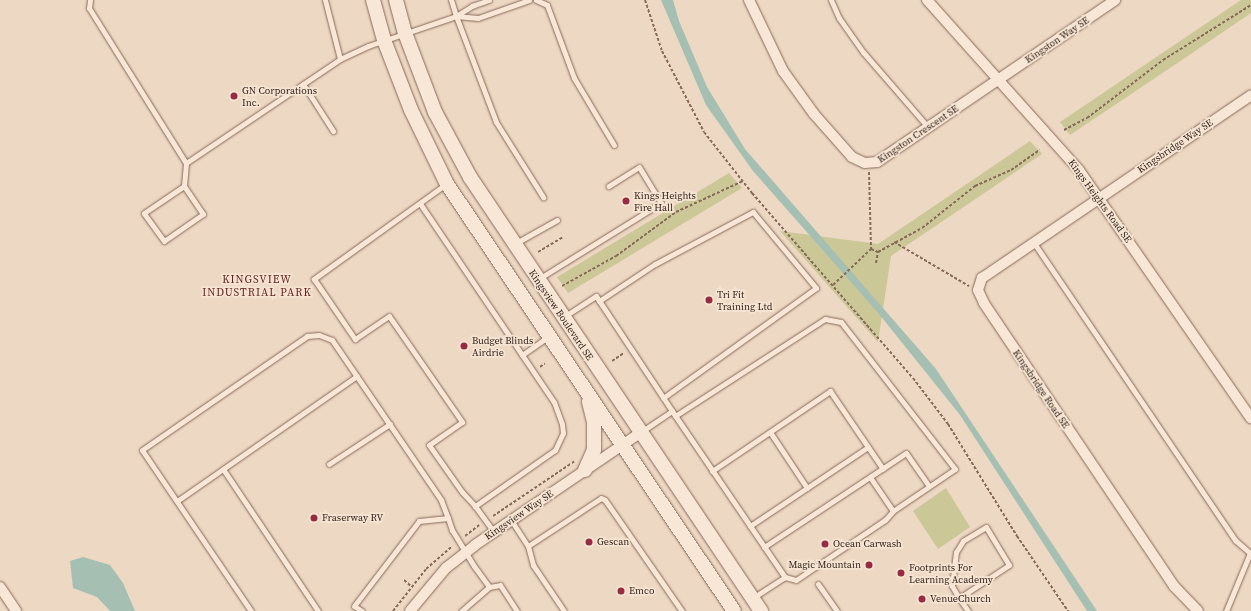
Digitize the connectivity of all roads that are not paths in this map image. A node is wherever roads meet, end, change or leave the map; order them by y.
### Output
1 (90, 0) edge
2 (325, 0) edge
3 (373, 0) edge
4 (396, 0) edge
5 (451, 0) edge
6 (489, 0) edge
7 (529, 0) edge
8 (536, 0) edge
9 (749, 0) edge
10 (831, 0) edge
11 (927, 0) edge
12 (1116, 0) edge
13 (456, 16) junction
14 (405, 33) junction
15 (384, 40) junction
16 (340, 59) junction
17 (998, 79) junction
18 (303, 84) junction
19 (1251, 95) edge
20 (928, 128) junction
21 (333, 130) dead end
22 (614, 145) dead end
23 (186, 163) junction
24 (447, 184) junction
25 (184, 186) junction
26 (609, 186) dead end
27 (543, 197) dead end
28 (1100, 198) junction
29 (421, 204) junction
30 (557, 220) dead end
31 (1034, 243) junction
32 (514, 245) junction
33 (537, 280) junction
34 (598, 301) junction
35 (563, 318) junction
36 (549, 337) junction
37 (522, 355) junction
38 (357, 376) junction
39 (588, 396) junction
40 (663, 398) junction
41 (672, 411) junction
42 (675, 416) junction
43 (1251, 418) edge
44 (390, 424) junction
45 (641, 432) junction
46 (770, 432) junction
47 (622, 445) junction
48 (868, 447) junction
49 (329, 464) dead end
50 (223, 469) junction
51 (883, 469) junction
52 (585, 470) junction
53 (712, 470) junction
54 (870, 477) junction
55 (928, 486) junction
56 (807, 488) junction
57 (177, 501) junction
58 (475, 506) junction
59 (893, 510) junction
60 (448, 518) junction
61 (511, 520) junction
62 (750, 526) junction
63 (494, 532) junction
64 (528, 546) junction
65 (764, 547) junction
66 (466, 552) junction
67 (1250, 552) edge
68 (785, 577) junction
69 (818, 584) dead end
70 (490, 586) junction
71 (0, 588) edge
72 (753, 598) junction
73 (960, 598) junction
74 (16, 611) edge
75 (251, 611) edge
76 (318, 611) edge
77 (362, 611) edge
78 (410, 611) edge
79 (461, 611) edge
80 (517, 611) edge
81 (564, 611) edge
82 (682, 611) edge
83 (734, 611) edge
84 (761, 611) edge
85 (837, 611) edge
86 (968, 611) edge
87 (1198, 611) edge
88 (1226, 611) edge

1 - 23 lane
2 - 16 lane
3 - 15 main road
4 - 14 main road, Kingsview Boulevard SE
5 - 13 lane
6 - 13 lane
7 - 13 lane
8 - 22 lane
9 - 20 street, Kingston Crescent SE
10 - 20 lane
11 - 17 street, Kings Heights Road SE
12 - 17 street, Kingston Way SE
13 - 14 lane
13 - 27 lane
14 - 15 lane
14 - 32 main road, Kingsview Boulevard SE
15 - 16 lane
15 - 24 main road
16 - 18 lane
17 - 20 street, Kingston Crescent SE
17 - 28 street, Kings Heights Road SE
18 - 21 lane
18 - 23 lane
19 - 28 street, Kingsbridge Way SE
23 - 25 lane
24 - 29 lane
24 - 36 main road
25 - 25 lane
26 - 33 lane
28 - 31 street
28 - 43 street, Kings Heights Road SE
29 - 37 lane
29 - 58 lane
30 - 32 lane
31 - 67 lane
31 - 87 street, Kingsbridge Road SE
32 - 33 main road, Kingsview Boulevard SE
33 - 35 main road, Kingsview Boulevard SE
34 - 35 lane
34 - 40 lane
34 - 40 lane
35 - 45 main road, Kingsview Boulevard SE
36 - 37 lane
36 - 39 main road
37 - 58 lane
38 - 44 lane
38 - 50 lane
38 - 57 lane
39 - 47 main road
39 - 52 main road
40 - 41 lane
41 - 42 lane
41 - 45 lane
42 - 53 lane
42 - 55 lane
44 - 49 lane
44 - 60 lane
45 - 47 street, Kingsview Way SE
45 - 72 main road, Kingsview Boulevard SE
46 - 48 lane
46 - 53 lane
46 - 56 lane
47 - 52 street, Kingsview Way SE
47 - 83 main road
48 - 51 lane
48 - 56 lane
50 - 57 lane
50 - 76 lane
51 - 54 lane
51 - 55 lane
52 - 61 street, Kingsview Way SE
53 - 62 lane
54 - 59 lane
54 - 65 lane
55 - 59 lane
56 - 62 lane
57 - 75 lane
58 - 63 lane
59 - 68 lane
60 - 66 lane
60 - 77 lane
61 - 63 street, Kingsview Way SE
61 - 64 lane
62 - 65 lane
63 - 66 street, Kingsview Way SE
64 - 81 lane
64 - 82 lane
65 - 68 lane
66 - 70 lane
66 - 78 street, Kingsview Way SE
67 - 88 lane
68 - 72 lane
69 - 85 lane
70 - 79 lane
70 - 80 lane
71 - 74 street
72 - 84 main road, Kingsview Boulevard SE
73 - 73 lane
73 - 86 lane

